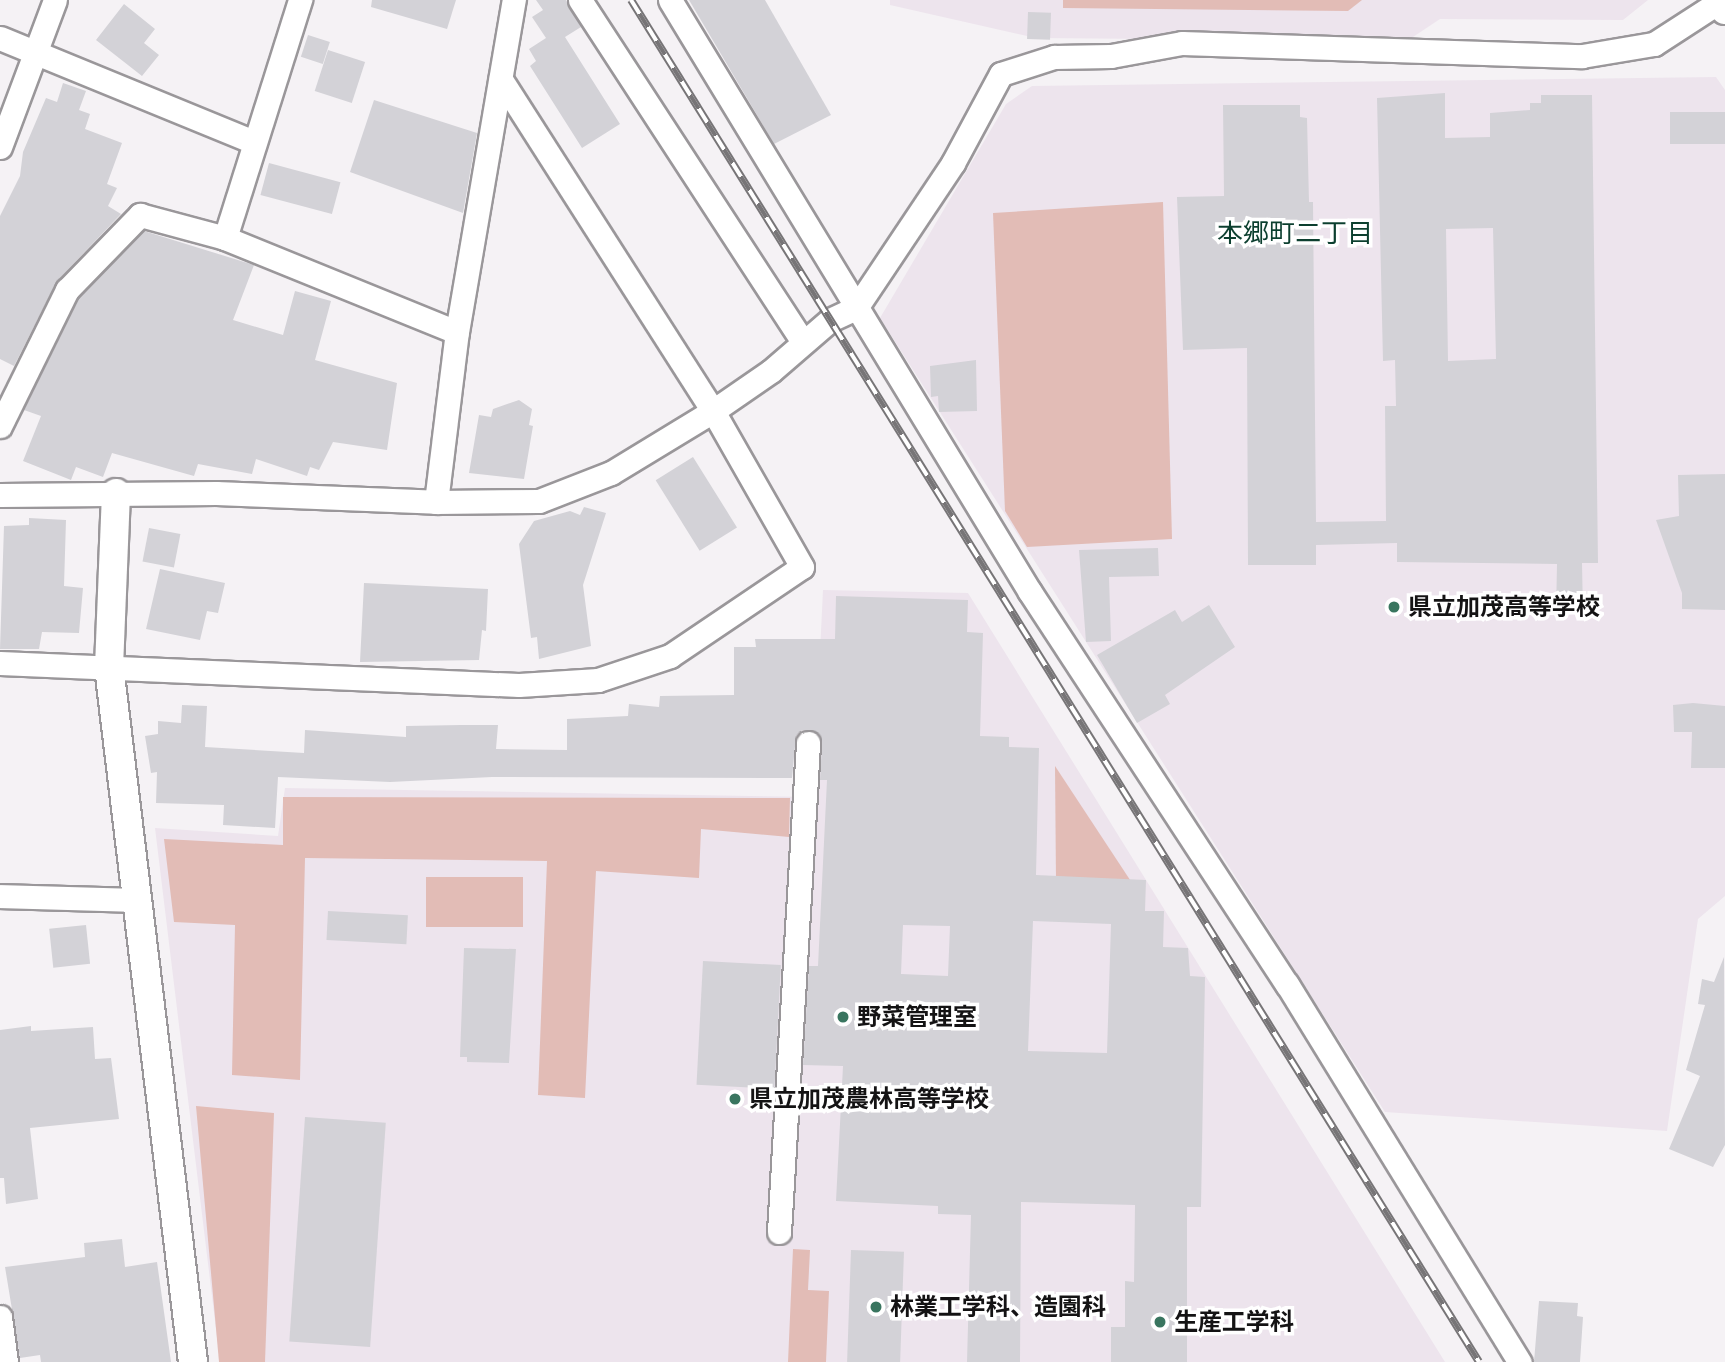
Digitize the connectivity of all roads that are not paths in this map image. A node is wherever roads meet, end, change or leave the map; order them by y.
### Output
1 (55, 0) edge
2 (300, 0) edge
3 (514, 0) edge
4 (580, 0) edge
5 (670, 0) edge
6 (1720, 4) edge
7 (0, 38) edge
8 (37, 52) junction
9 (501, 79) junction
10 (254, 142) junction
11 (0, 147) edge
12 (225, 238) junction
13 (856, 308) junction
14 (457, 332) junction
15 (803, 342) junction
16 (713, 411) junction
17 (0, 426) edge
18 (116, 493) junction
19 (0, 495) edge
20 (436, 502) junction
21 (0, 663) edge
22 (109, 667) junction
23 (808, 743) dead end
24 (0, 896) edge
25 (135, 900) junction
26 (779, 1232) dead end
27 (0, 1317) edge
28 (6, 1362) edge
29 (194, 1362) edge
30 (1520, 1362) edge

1 - 8 street
2 - 10 street
3 - 9 street
4 - 15 street
5 - 13 street
6 - 13 street
7 - 8 street
8 - 10 street
8 - 11 street
9 - 14 street
9 - 16 street
10 - 12 street
12 - 14 street
12 - 17 street
13 - 15 street
13 - 30 street
14 - 20 street
15 - 16 street
16 - 20 street
16 - 22 street
18 - 19 street
18 - 20 street
18 - 22 street
21 - 22 street
22 - 25 street
23 - 26 street
24 - 25 street
25 - 29 street
27 - 28 street

